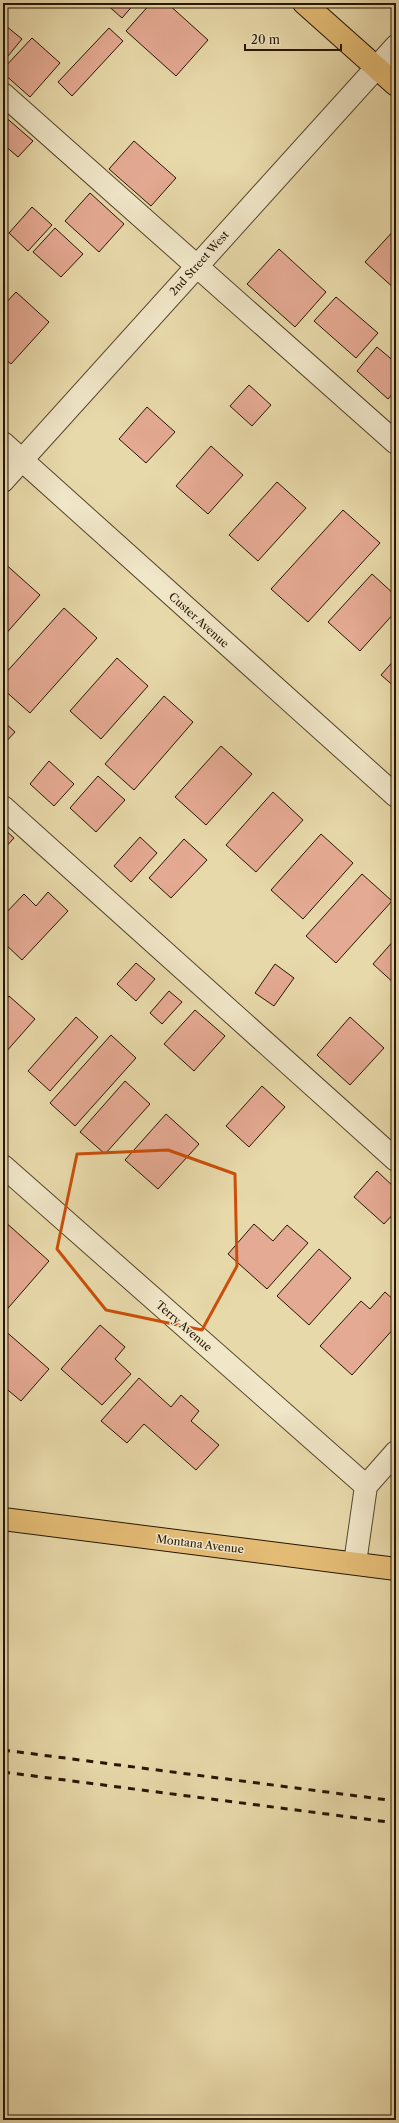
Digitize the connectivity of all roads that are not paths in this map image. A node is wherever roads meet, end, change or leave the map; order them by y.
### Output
1 (304, 3) edge
2 (396, 46) edge
3 (376, 67) junction
4 (396, 85) edge
5 (3, 94) edge
6 (198, 265) junction
7 (3, 443) edge
8 (396, 443) edge
9 (22, 460) junction
10 (3, 481) edge
11 (396, 796) edge
12 (3, 807) edge
13 (396, 1160) edge
14 (3, 1166) edge
15 (396, 1452) edge
16 (366, 1486) junction
17 (3, 1519) edge
18 (355, 1563) junction
19 (396, 1569) edge

1 - 3 main road
2 - 3 street, 2nd Street West
3 - 4 main road
3 - 6 street, 2nd Street West
5 - 6 street
6 - 8 street
6 - 9 street, 2nd Street West
7 - 9 street, Custer Avenue
9 - 10 street, 2nd Street West
9 - 11 street, Custer Avenue
12 - 13 street
14 - 16 street, Terry Avenue
15 - 16 street
16 - 18 street
17 - 18 main road, Montana Avenue
18 - 19 main road, Montana Avenue

